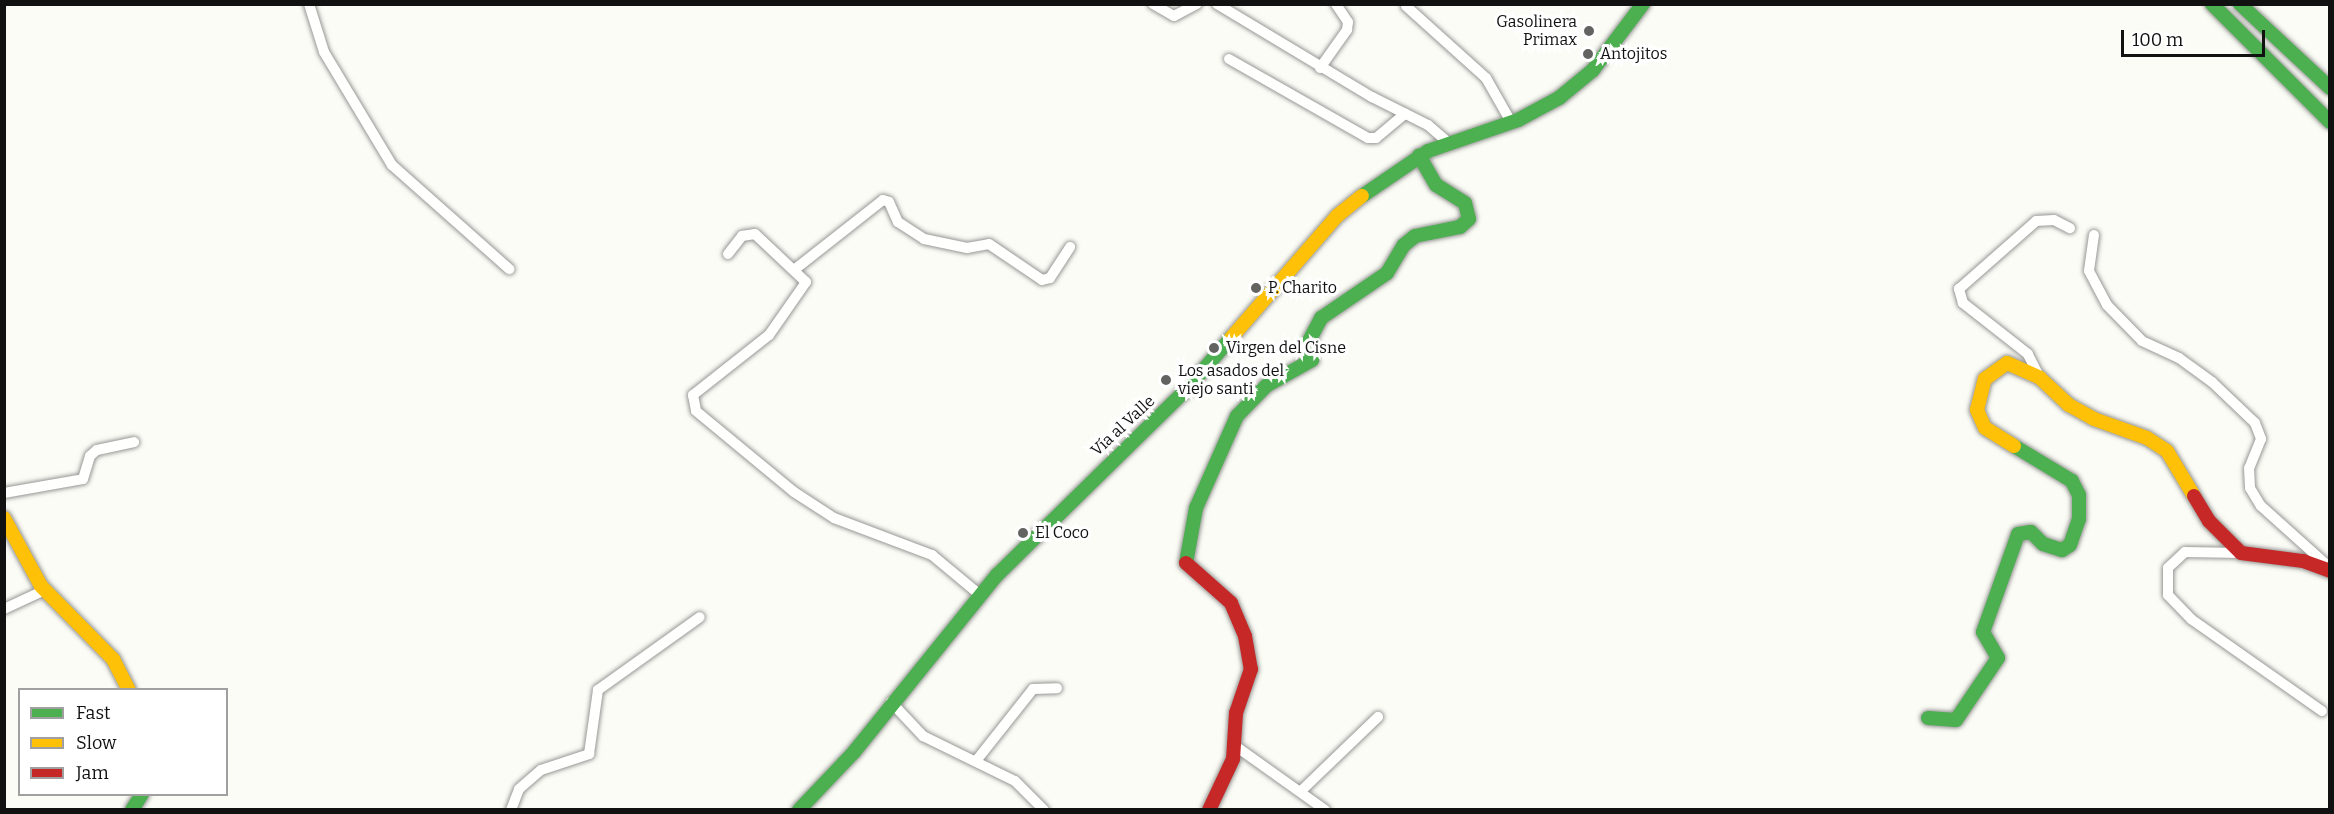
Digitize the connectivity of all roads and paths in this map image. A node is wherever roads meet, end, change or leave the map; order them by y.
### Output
1 (309, 4) edge
2 (1153, 4) edge
3 (1197, 4) edge
4 (1217, 4) edge
5 (1336, 4) edge
6 (1643, 4) edge
7 (2212, 4) edge
8 (2240, 4) edge
9 (1406, 6) edge
10 (1229, 59) dead end
11 (1320, 68) junction
12 (2330, 88) edge
13 (1405, 114) junction
14 (1511, 122) junction
15 (2330, 122) edge
16 (1449, 143) junction
17 (1419, 156) junction
18 (2070, 228) dead end
19 (2094, 235) dead end
20 (1070, 247) dead end
21 (728, 254) dead end
22 (509, 269) dead end
23 (794, 270) junction
24 (2040, 378) junction
25 (134, 442) dead end
26 (4, 492) edge
27 (4, 518) edge
28 (2241, 553) junction
29 (2330, 569) edge
30 (45, 590) junction
31 (980, 595) junction
32 (4, 609) edge
33 (700, 617) dead end
34 (128, 688) edge
35 (1057, 688) dead end
36 (891, 702) junction
37 (2322, 711) dead end
38 (1378, 717) dead end
39 (1928, 718) dead end
40 (1234, 746) junction
41 (976, 761) junction
42 (1301, 790) junction
43 (141, 796) edge
44 (804, 808) edge
45 (132, 810) edge
46 (511, 810) edge
47 (1044, 810) edge
48 (1209, 810) edge
49 (1325, 810) edge

1 - 22 street
2 - 3 street
4 - 11 street
5 - 11 street
6 - 14 main road, Vía al Valle
7 - 15 main road
8 - 12 main road
9 - 14 street
10 - 13 street
11 - 13 street
13 - 16 street
14 - 16 main road, Vía al Valle
16 - 17 main road, Vía al Valle
17 - 31 main road, Vía al Valle
17 - 40 main road
18 - 24 street
19 - 29 street
20 - 23 street
21 - 23 street
23 - 31 street
24 - 28 main road
24 - 39 main road
25 - 26 street
27 - 30 main road
28 - 29 main road
28 - 37 street
30 - 32 street
30 - 34 main road
31 - 36 main road, Vía al Valle
33 - 46 street
35 - 41 street
36 - 41 street
36 - 44 main road, Vía al Valle
38 - 42 street
40 - 42 street
40 - 48 main road
41 - 47 street
42 - 49 street
43 - 45 main road

